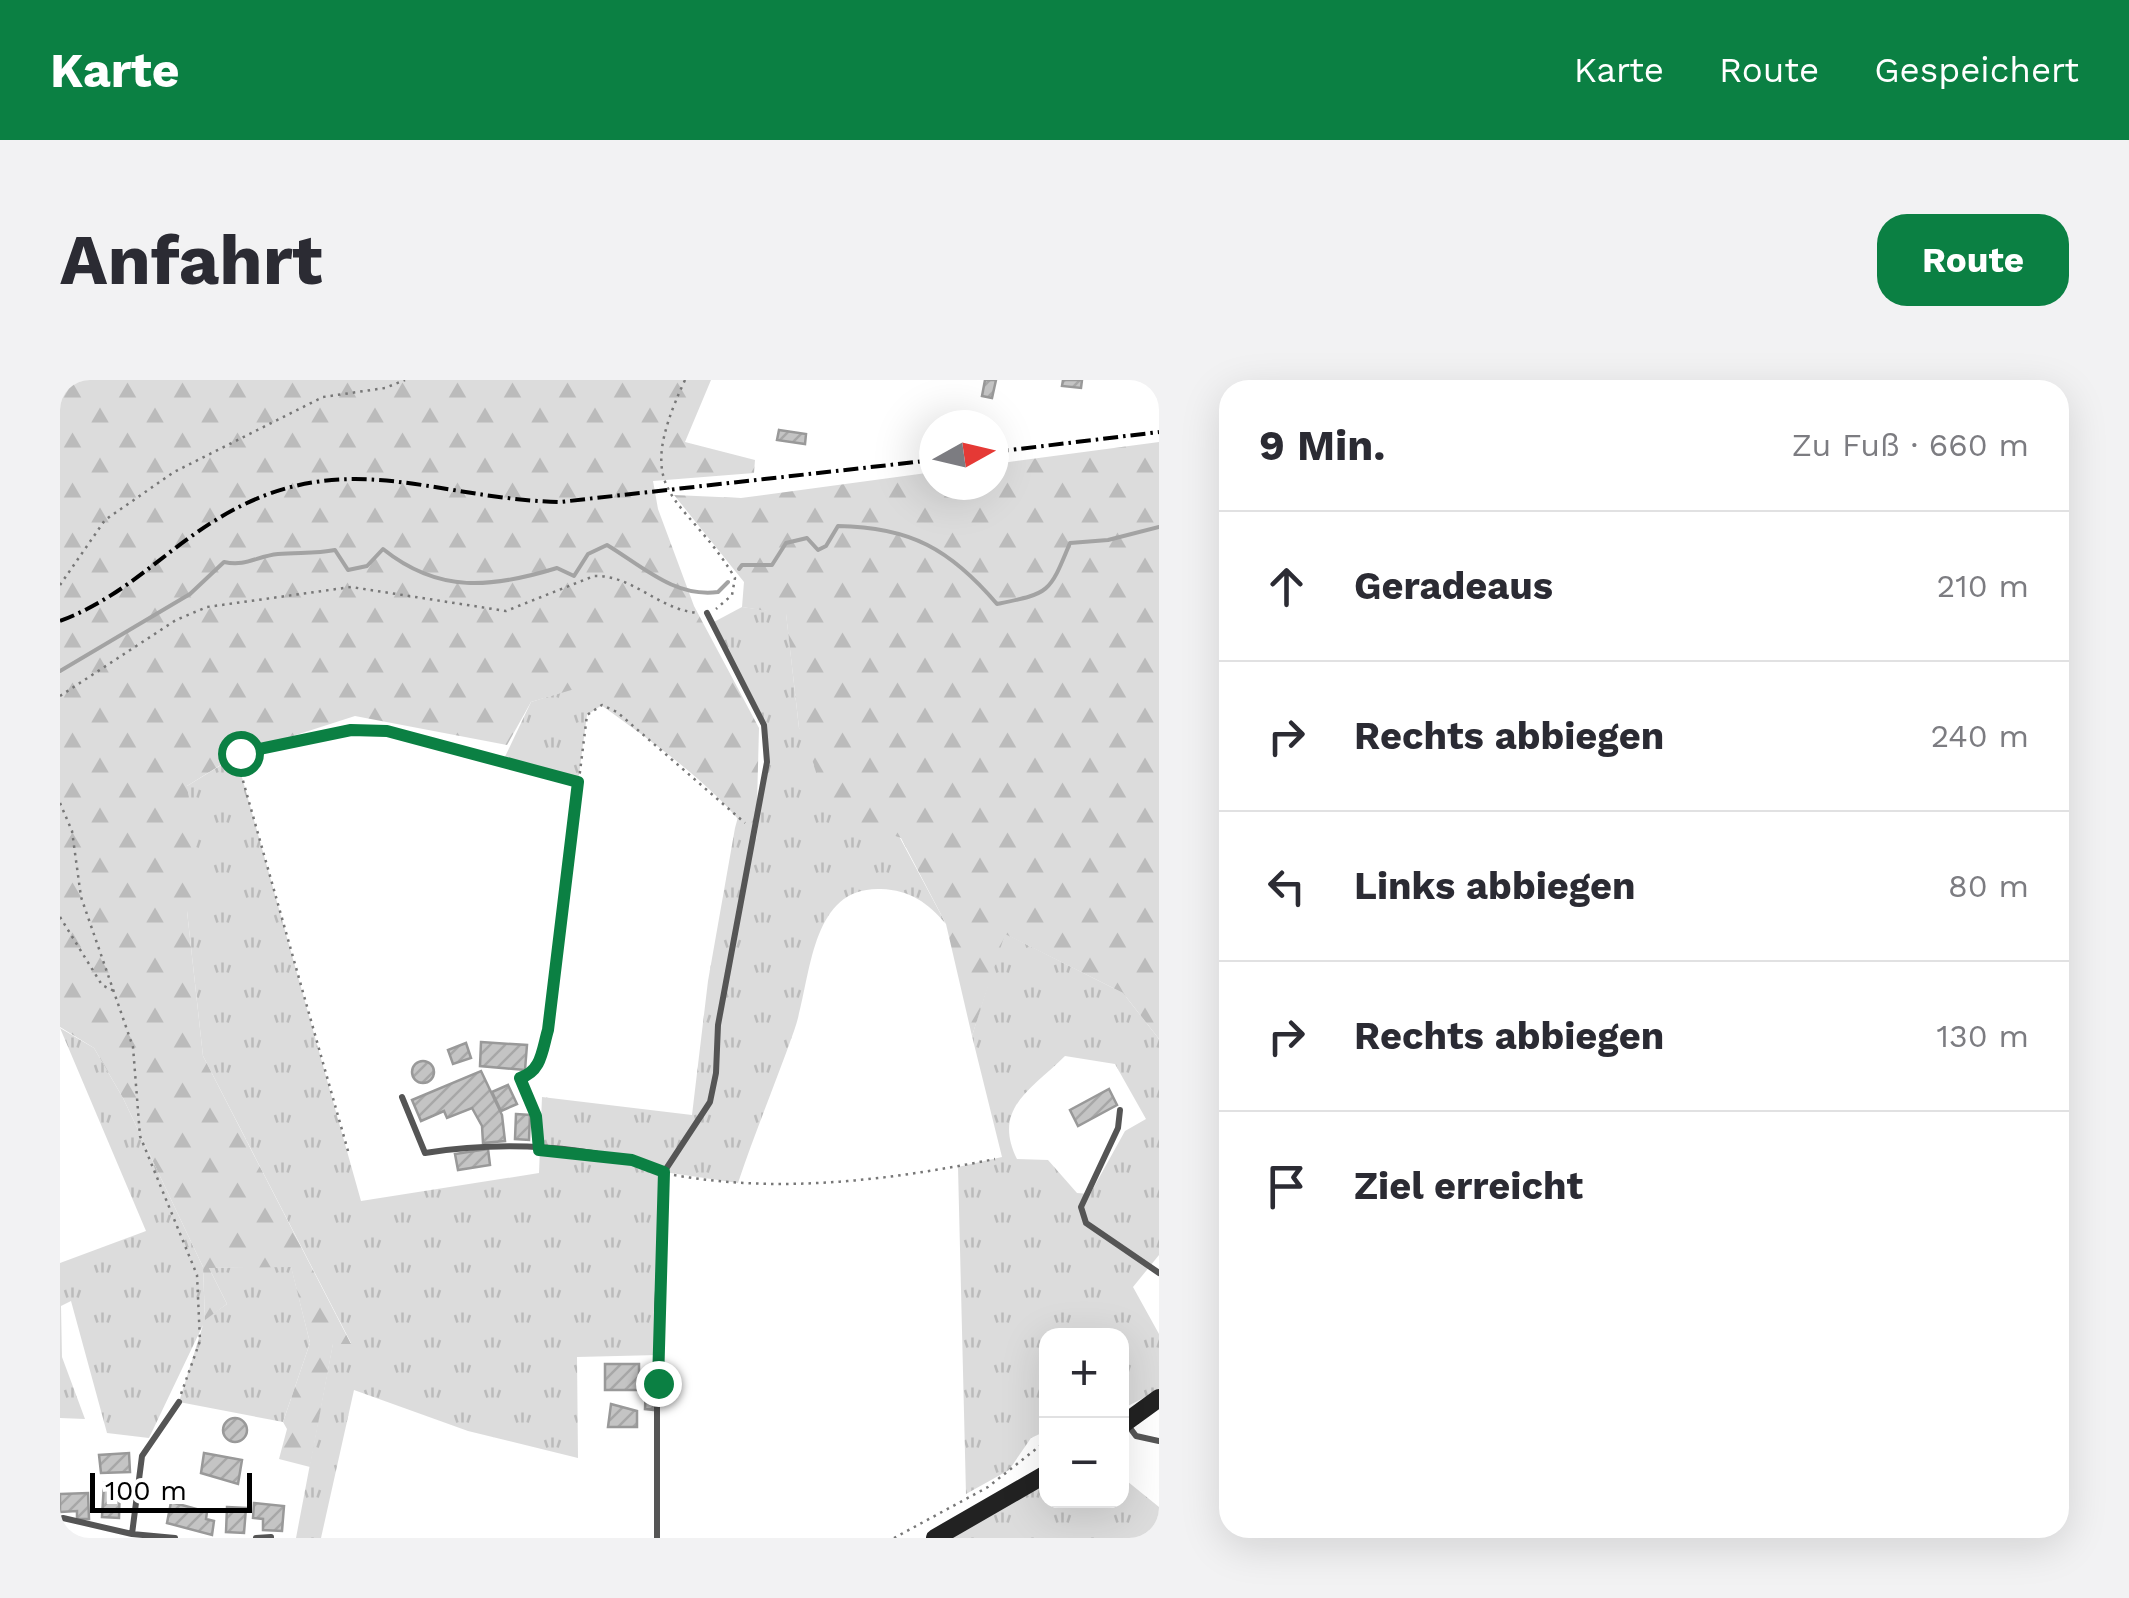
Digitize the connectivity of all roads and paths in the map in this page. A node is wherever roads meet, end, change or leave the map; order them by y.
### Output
1 (405, 380) edge
2 (685, 380) edge
3 (60, 585) edge
4 (708, 613) junction
5 (60, 696) edge
6 (578, 782) junction
7 (60, 803) edge
8 (756, 842) junction
9 (60, 917) edge
10 (115, 991) junction
11 (402, 1097) dead end
12 (1120, 1110) dead end
13 (539, 1150) junction
14 (348, 1151) dead end
15 (995, 1159) dead end
16 (664, 1172) junction
17 (1159, 1273) edge
18 (1159, 1398) edge
19 (178, 1402) joint
20 (1129, 1420) edge
21 (1129, 1429) edge
22 (1159, 1441) edge
23 (1039, 1446) edge
24 (1039, 1478) edge
25 (64, 1518) dead end
26 (132, 1534) junction
27 (175, 1538) edge
28 (256, 1538) edge
29 (270, 1538) edge
30 (657, 1538) edge
31 (894, 1538) edge
32 (935, 1538) edge

1 - 3 path
2 - 4 path
4 - 5 path
4 - 8 lane
6 - 8 path
6 - 13 path
6 - 14 path
7 - 10 path
8 - 16 lane
9 - 10 path
10 - 19 path
11 - 13 lane
12 - 17 lane
13 - 16 lane
15 - 16 path
16 - 30 lane
18 - 20 street
19 - 26 lane
21 - 22 lane
23 - 31 path
24 - 32 street
25 - 26 lane
26 - 27 lane
28 - 29 lane

